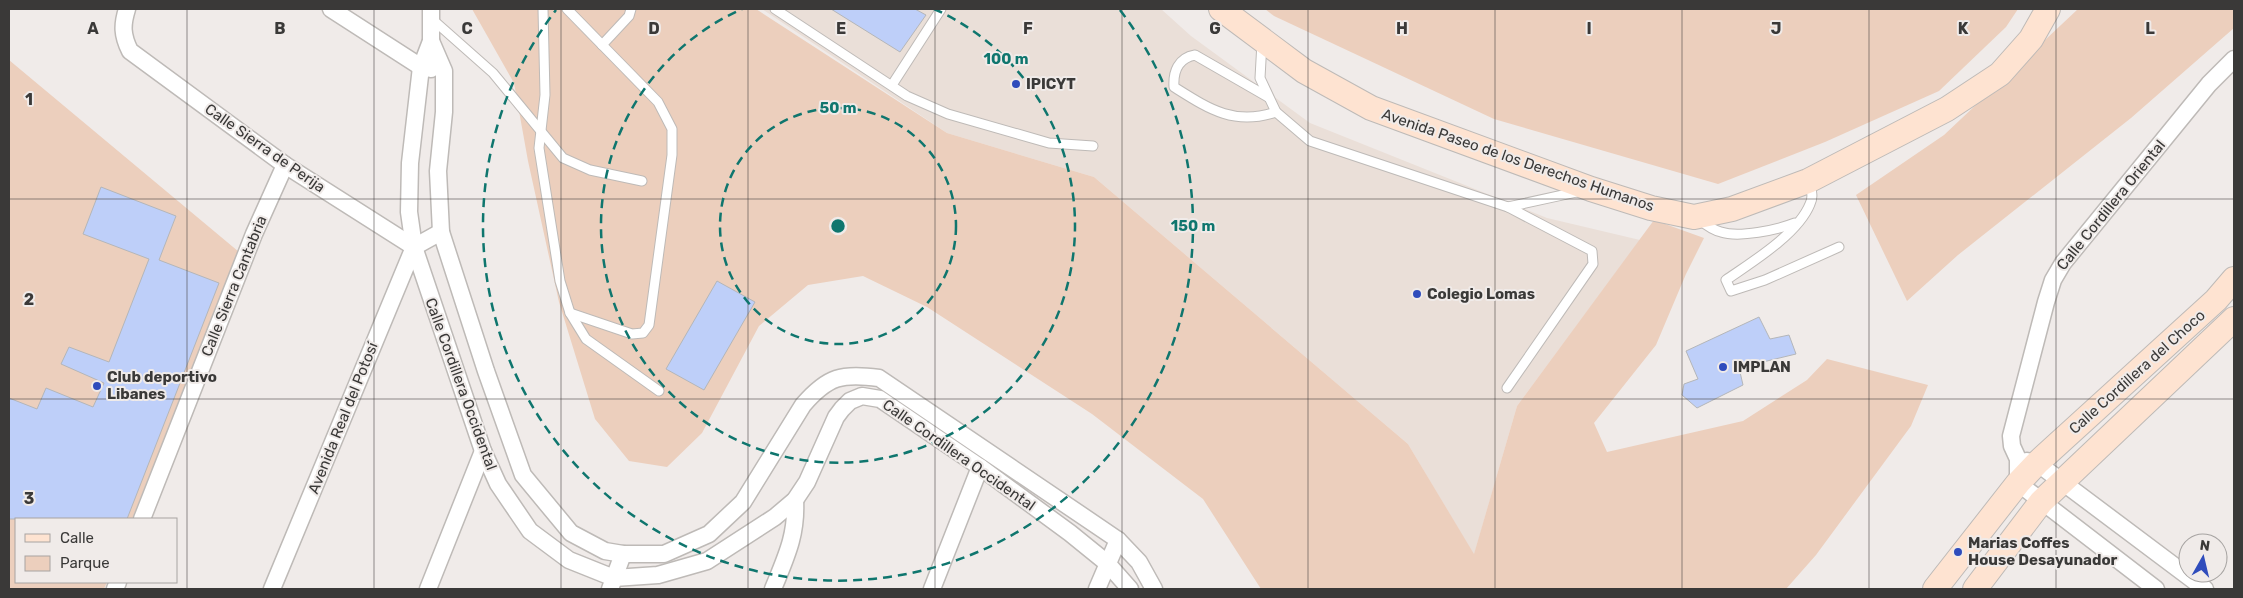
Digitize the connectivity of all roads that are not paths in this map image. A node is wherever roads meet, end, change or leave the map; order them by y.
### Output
1 (127, 9) edge
2 (331, 9) edge
3 (543, 9) edge
4 (567, 9) edge
5 (631, 9) edge
6 (775, 9) edge
7 (940, 9) edge
8 (1221, 9) edge
9 (2048, 9) edge
10 (431, 14) edge
11 (431, 41) junction
12 (1262, 41) junction
13 (602, 45) junction
14 (2234, 59) edge
15 (421, 67) junction
16 (444, 71) junction
17 (892, 85) junction
18 (1269, 98) junction
19 (1276, 112) junction
20 (541, 131) junction
21 (1093, 146) dead end
22 (285, 165) junction
23 (642, 181) dead end
24 (1808, 182) junction
25 (1591, 189) junction
26 (1508, 206) junction
27 (1694, 217) junction
28 (1800, 221) junction
29 (441, 232) junction
30 (414, 247) junction
31 (1838, 247) dead end
32 (2234, 279) edge
33 (2225, 301) edge
34 (570, 313) junction
35 (2234, 319) edge
36 (1507, 388) dead end
37 (659, 391) dead end
38 (483, 451) junction
39 (2027, 461) junction
40 (980, 467) junction
41 (2060, 482) junction
42 (2018, 483) junction
43 (795, 500) junction
44 (2041, 502) junction
45 (142, 518) edge
46 (1118, 540) junction
47 (623, 554) junction
48 (1108, 563) junction
49 (612, 583) edge
50 (272, 589) edge
51 (428, 589) edge
52 (774, 589) edge
53 (932, 589) edge
54 (1097, 589) edge
55 (1130, 589) edge
56 (1154, 589) edge
57 (1936, 589) edge
58 (1975, 589) edge
59 (2156, 589) edge
60 (2205, 589) edge

1 - 22 street, Calle Sierra de Perija
2 - 15 street
3 - 20 lane
4 - 13 lane
5 - 13 lane
6 - 17 lane
7 - 17 lane
8 - 12 main road, Avenida Paseo de los Derechos Humanos
9 - 24 main road, Avenida Paseo de los Derechos Humanos
10 - 11 street, Calle Cordillera Occidental
10 - 20 lane
11 - 15 street, Calle Cordillera Occidental
11 - 16 street, Calle Cordillera Occidental
12 - 18 lane
12 - 25 main road, Avenida Paseo de los Derechos Humanos
13 - 34 lane
14 - 39 street, Calle Cordillera Oriental
15 - 16 street
15 - 30 street, Calle Cordillera Occidental
16 - 29 street, Calle Cordillera Occidental
17 - 21 lane
18 - 19 lane
18 - 19 lane
19 - 26 lane
20 - 23 lane
20 - 34 lane
22 - 30 street, Calle Sierra de Perija
22 - 45 street, Calle Sierra Cantabria
24 - 27 main road, Avenida Paseo de los Derechos Humanos
24 - 28 lane
25 - 26 lane
25 - 27 main road, Avenida Paseo de los Derechos Humanos
26 - 36 lane
27 - 28 lane
28 - 31 lane
29 - 30 street
29 - 47 street, Calle Cordillera Occidental
30 - 38 street, Calle Cordillera Occidental
30 - 50 street, Avenida Real del Potosí
32 - 33 main road, Calle Cordillera del Choco
33 - 39 main road, Calle Cordillera del Choco
34 - 37 lane
35 - 41 main road, Calle Cordillera del Choco
38 - 49 street, Calle Cordillera Occidental
38 - 51 street
39 - 41 street
39 - 42 main road, Calle Cordillera del Choco
40 - 43 street, Calle Cordillera Occidental
40 - 48 street, Calle Cordillera Occidental
40 - 53 street
41 - 44 main road, Calle Cordillera del Choco
41 - 60 street
42 - 44 street
42 - 57 main road, Calle Cordillera del Choco
43 - 49 street, Calle Cordillera Occidental
43 - 52 street
44 - 58 main road, Calle Cordillera del Choco
44 - 59 street
46 - 47 street, Calle Cordillera Occidental
46 - 48 street
46 - 56 street, Calle Cordillera Occidental
47 - 49 street
48 - 54 street
48 - 55 street, Calle Cordillera Occidental

